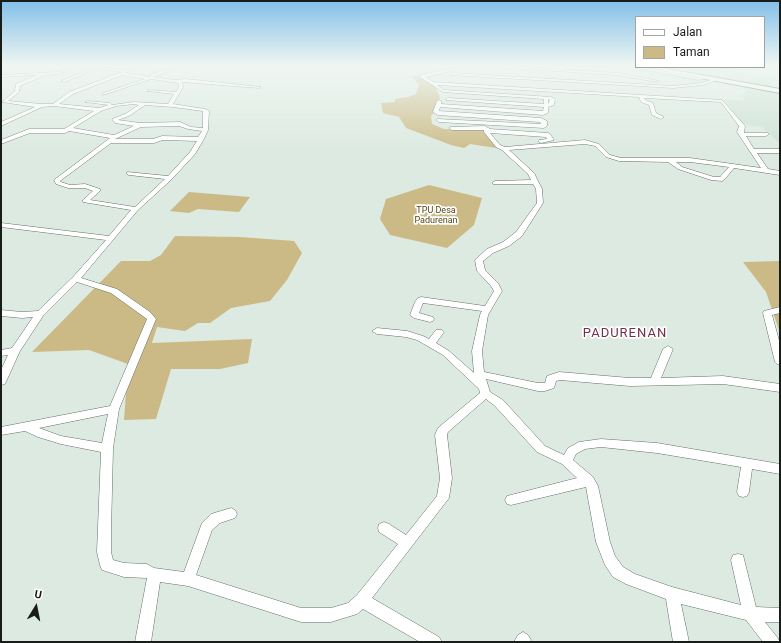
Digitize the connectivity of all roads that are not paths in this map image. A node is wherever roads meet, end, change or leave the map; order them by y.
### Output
1 (13, 95) edge
2 (68, 95) edge
3 (176, 95) edge
4 (491, 95) joint
5 (627, 95) edge
6 (642, 96) junction
7 (546, 98) junction
8 (448, 99) dead end
9 (612, 100) dead end
10 (87, 102) dead end
11 (489, 102) junction
12 (643, 102) junction
13 (144, 104) junction
14 (54, 105) junction
15 (116, 105) junction
16 (43, 106) junction
17 (171, 106) junction
18 (546, 106) junction
19 (488, 109) junction
20 (99, 110) junction
21 (122, 111) dead end
22 (134, 113) junction
23 (486, 116) junction
24 (661, 117) dead end
25 (439, 120) dead end
26 (124, 123) junction
27 (1, 124) edge
28 (140, 125) junction
29 (452, 128) dead end
30 (69, 129) junction
31 (205, 130) junction
32 (488, 130) junction
33 (114, 134) junction
34 (766, 134) dead end
35 (742, 135) junction
36 (201, 140) junction
37 (109, 141) junction
38 (1, 142) edge
39 (504, 149) junction
40 (754, 151) junction
41 (780, 151) edge
42 (668, 159) junction
43 (733, 166) junction
44 (766, 171) junction
45 (129, 173) dead end
46 (780, 173) edge
47 (170, 178) junction
48 (495, 182) dead end
49 (536, 182) junction
50 (136, 209) junction
51 (1, 225) edge
52 (111, 238) junction
53 (76, 279) junction
54 (487, 309) junction
55 (780, 310) edge
56 (1, 313) edge
57 (40, 314) junction
58 (430, 319) dead end
59 (378, 331) dead end
60 (439, 332) dead end
61 (431, 344) junction
62 (668, 349) dead end
63 (15, 351) junction
64 (1, 353) edge
65 (780, 362) edge
66 (479, 375) junction
67 (1, 381) edge
68 (654, 382) junction
69 (780, 388) edge
70 (484, 390) junction
71 (114, 410) junction
72 (25, 426) junction
73 (1, 431) edge
74 (107, 448) junction
75 (566, 461) junction
76 (748, 463) junction
77 (780, 468) edge
78 (589, 481) junction
79 (743, 492) dead end
80 (511, 500) dead end
81 (231, 514) dead end
82 (384, 528) dead end
83 (407, 543) junction
84 (738, 560) dead end
85 (153, 574) junction
86 (188, 579) junction
87 (672, 594) junction
88 (362, 600) junction
89 (750, 614) junction
90 (780, 615) edge
91 (144, 642) edge
92 (434, 642) edge
93 (681, 642) edge
94 (772, 642) edge

1 - 16 street
2 - 14 street
3 - 17 street
4 - 7 street
4 - 11 street
5 - 6 street
6 - 12 street
6 - 35 street
7 - 18 street
7 - 18 street
8 - 11 street
9 - 12 street
10 - 15 street
11 - 18 street
11 - 19 street
12 - 24 street
13 - 15 street
13 - 17 street
13 - 22 street
14 - 16 street
14 - 20 street
15 - 20 street
16 - 27 street
17 - 31 street
18 - 19 street
19 - 23 street
19 - 23 street
20 - 30 street
21 - 22 street
22 - 26 street
22 - 26 street
23 - 32 street
23 - 32 street
25 - 32 street
26 - 28 street
28 - 31 street
28 - 33 street
29 - 32 street
30 - 33 street
30 - 38 street
31 - 36 street
32 - 32 street
32 - 39 street
33 - 37 street
34 - 35 street
35 - 40 street
36 - 37 street
36 - 47 street
37 - 50 street
39 - 42 street
39 - 49 street
40 - 41 street
40 - 44 street
42 - 43 street
42 - 43 street
43 - 44 street
44 - 46 street
45 - 47 street
47 - 50 street
48 - 49 street
49 - 54 street
50 - 52 street
51 - 52 street
52 - 53 street
53 - 57 street
53 - 71 street
54 - 58 street
54 - 66 street
55 - 65 street
56 - 57 street
57 - 63 street
59 - 61 street
60 - 61 street
61 - 70 street
62 - 68 street
63 - 64 street
63 - 67 street
66 - 68 street
66 - 70 street
68 - 69 street
70 - 75 street
70 - 83 street
71 - 72 street
71 - 74 street
72 - 73 street
72 - 74 street
74 - 85 street
75 - 76 street
75 - 78 street
76 - 77 street
76 - 79 street
78 - 80 street
78 - 87 street
81 - 86 street
82 - 83 street
83 - 88 street
84 - 89 street
85 - 86 street
85 - 91 street
86 - 88 street
87 - 89 street
87 - 93 street
88 - 92 street
89 - 90 street
89 - 94 street

